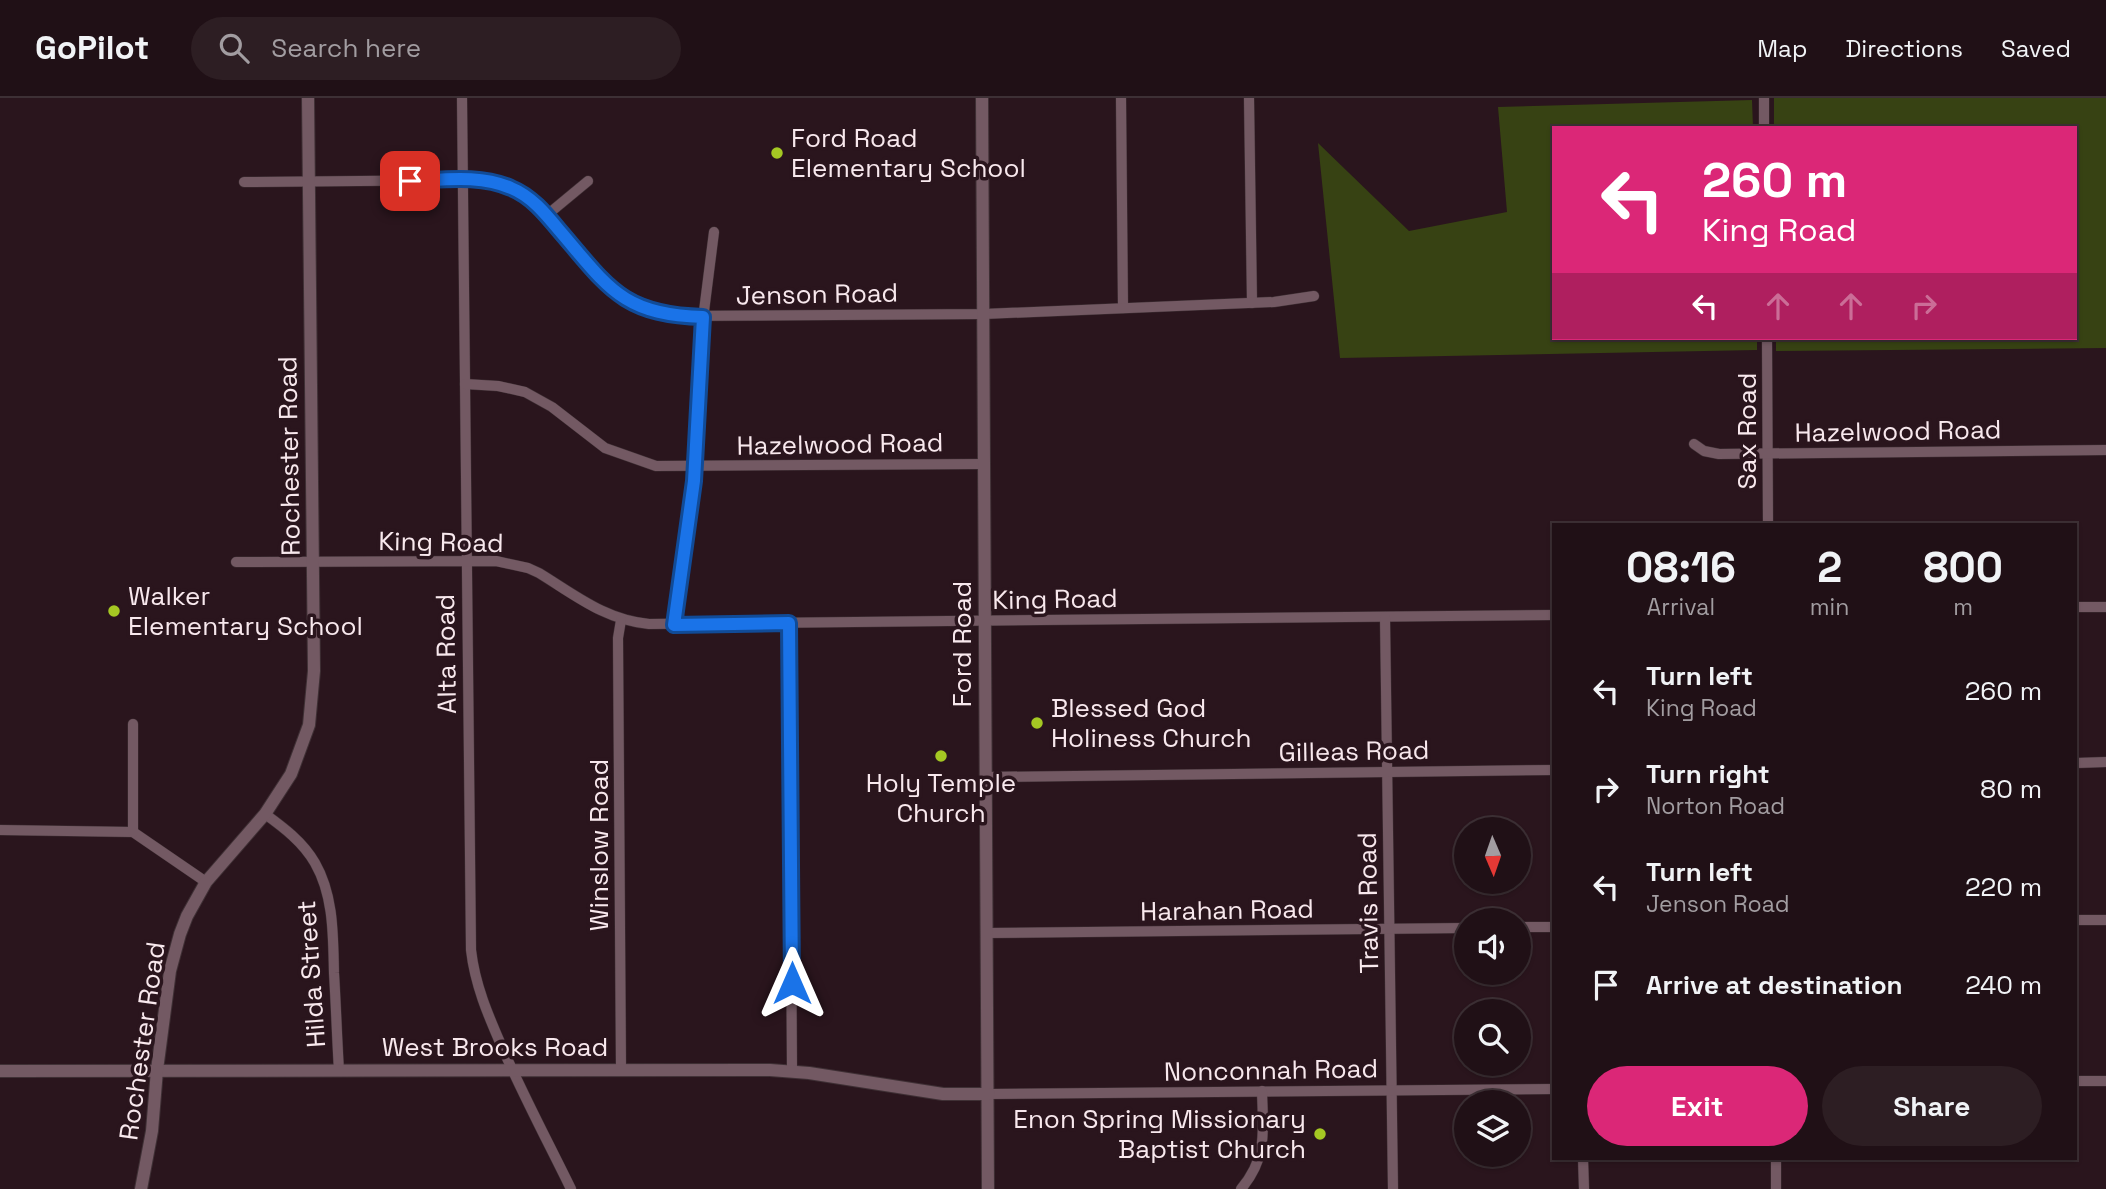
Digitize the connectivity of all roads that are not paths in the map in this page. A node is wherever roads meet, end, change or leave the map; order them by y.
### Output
1 (309, 98) edge
2 (462, 98) edge
3 (982, 98) edge
4 (1121, 98) edge
5 (1249, 98) edge
6 (1764, 98) edge
7 (1764, 126) edge
8 (463, 180) junction
9 (309, 181) junction
10 (588, 181) dead end
11 (244, 182) dead end
12 (547, 215) junction
13 (714, 232) dead end
14 (1314, 296) dead end
15 (1252, 303) junction
16 (1123, 308) junction
17 (984, 314) junction
18 (703, 317) junction
19 (1767, 340) edge
20 (465, 384) junction
21 (1694, 444) dead end
22 (2106, 450) edge
23 (1767, 453) junction
24 (984, 464) junction
25 (695, 467) junction
26 (1768, 523) edge
27 (466, 560) junction
28 (236, 562) dead end
29 (313, 562) junction
30 (2077, 607) edge
31 (2106, 607) edge
32 (1552, 615) edge
33 (1385, 617) junction
34 (621, 620) junction
35 (985, 621) junction
36 (789, 623) junction
37 (674, 625) junction
38 (133, 724) dead end
39 (2106, 762) edge
40 (2077, 763) edge
41 (1552, 770) edge
42 (1387, 772) junction
43 (986, 777) junction
44 (265, 814) junction
45 (0, 830) edge
46 (133, 832) junction
47 (206, 882) junction
48 (2077, 920) edge
49 (2106, 920) edge
50 (1531, 927) edge
51 (1552, 927) edge
52 (1454, 928) edge
53 (1390, 929) junction
54 (987, 933) junction
55 (157, 1070) junction
56 (339, 1070) junction
57 (621, 1070) junction
58 (0, 1071) edge
59 (513, 1071) junction
60 (792, 1071) junction
61 (2077, 1081) edge
62 (2106, 1081) edge
63 (1552, 1089) edge
64 (1392, 1090) junction
65 (1262, 1091) junction
66 (989, 1094) junction
67 (1583, 1160) edge
68 (1776, 1160) edge
69 (141, 1189) edge
70 (571, 1189) edge
71 (988, 1189) edge
72 (1241, 1189) edge
73 (1393, 1189) edge
74 (1584, 1189) edge
75 (1776, 1189) edge

1 - 9 street, Rochester Road
2 - 8 street, Alta Road
3 - 17 street, Ford Road
4 - 16 street
5 - 15 street
6 - 7 street
8 - 9 street, Jenson Road
8 - 12 street, Jenson Road
8 - 20 street, Alta Road
9 - 11 street, Jenson Road
9 - 29 street, Rochester Road
10 - 12 street
12 - 18 street, Jenson Road
13 - 18 street
14 - 15 street, Jenson Road
15 - 16 street, Jenson Road
16 - 17 street, Jenson Road
17 - 18 street, Jenson Road
17 - 24 street, Ford Road
18 - 25 street
19 - 23 street, Sax Road
20 - 25 street, Hazelwood Road
20 - 27 street, Alta Road
21 - 23 street, Hazelwood Road
22 - 23 street, Hazelwood Road
23 - 26 street, Sax Road
24 - 25 street, Hazelwood Road
24 - 35 street, Ford Road
25 - 37 street
27 - 29 street, King Road
27 - 34 street, King Road
27 - 59 street, Alta Road
28 - 29 street, King Road
29 - 44 street, Rochester Road
30 - 31 street
32 - 33 street, King Road
33 - 35 street, King Road
33 - 42 street, Travis Road
34 - 37 street, King Road
34 - 57 street, Winslow Road
35 - 36 street, King Road
35 - 43 street, Ford Road
36 - 37 street, King Road
36 - 60 street
38 - 46 street
39 - 40 street
41 - 42 street, Gilleas Road
42 - 43 street, Gilleas Road
42 - 53 street, Travis Road
43 - 54 street, Ford Road
44 - 47 street, Rochester Road
44 - 56 street, Hilda Street
45 - 46 street
46 - 47 street
47 - 55 street, Rochester Road
48 - 49 street
50 - 51 street
52 - 53 street, Harahan Road
53 - 54 street, Harahan Road
53 - 64 street, Travis Road
54 - 66 street, Ford Road
55 - 56 street, West Brooks Road
55 - 58 street, West Brooks Road
55 - 69 street, Rochester Road
56 - 59 street, West Brooks Road
57 - 59 street, West Brooks Road
57 - 60 street, West Brooks Road
59 - 70 street, Alta Road
60 - 66 street, West Brooks Road
61 - 62 street
63 - 64 street, Nonconnah Road
64 - 65 street, Nonconnah Road
64 - 73 street, Travis Road
65 - 66 street, Nonconnah Road
65 - 72 street
66 - 71 street, Ford Road
67 - 74 street
68 - 75 street

